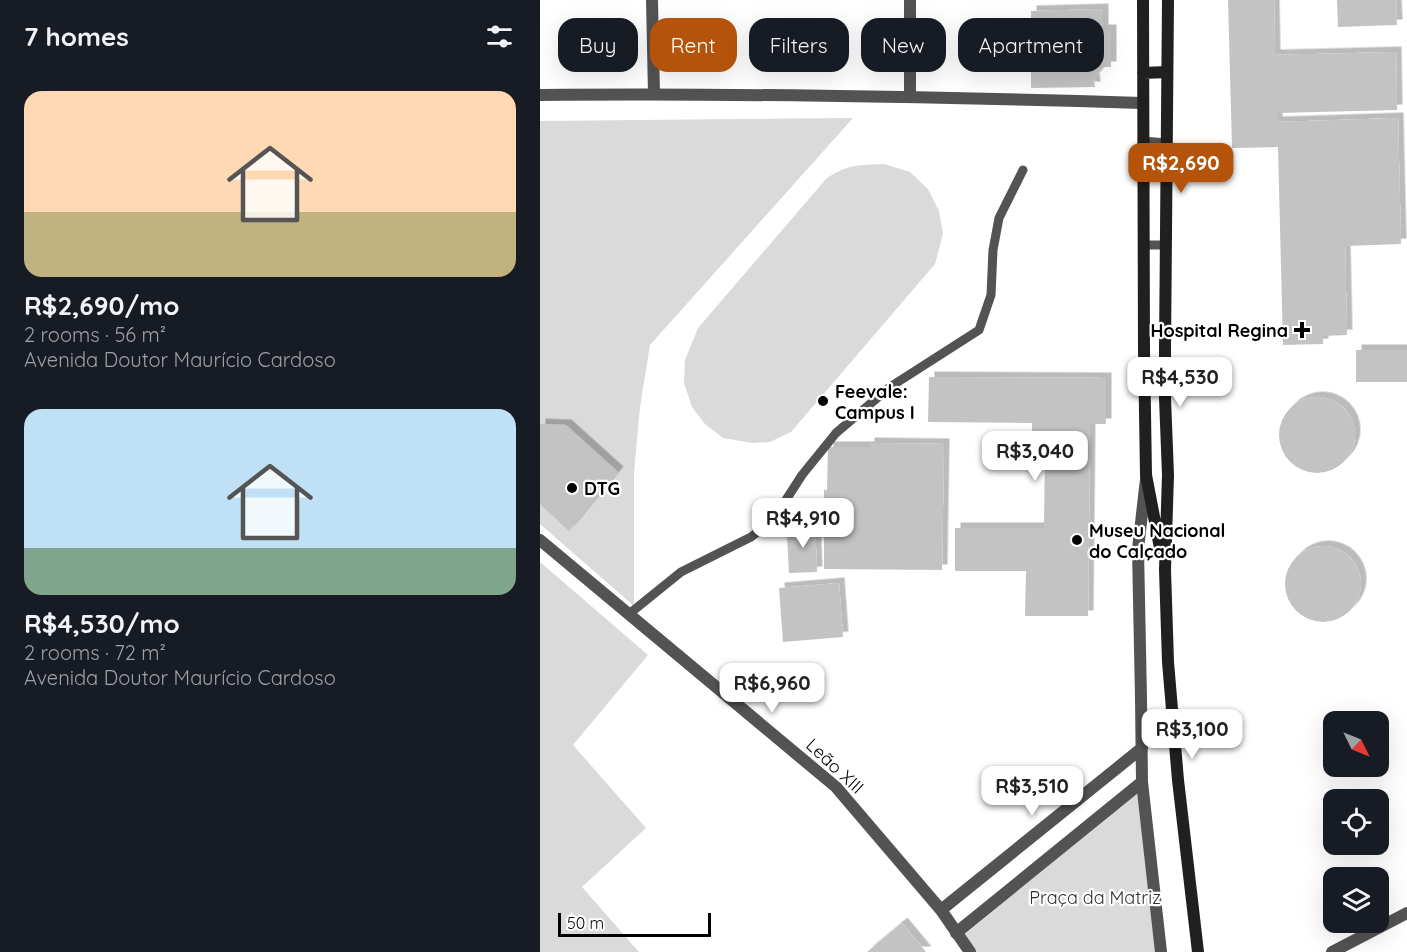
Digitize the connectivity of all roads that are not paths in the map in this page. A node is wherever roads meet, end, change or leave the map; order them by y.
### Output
1 (652, 0) edge
2 (910, 0) edge
3 (1143, 0) edge
4 (1168, 0) edge
5 (1167, 72) junction
6 (1143, 73) junction
7 (654, 93) junction
8 (540, 95) edge
9 (910, 97) junction
10 (1142, 104) junction
11 (1143, 141) junction
12 (1166, 142) junction
13 (1023, 170) dead end
14 (1144, 245) junction
15 (1165, 245) junction
16 (1165, 349) junction
17 (1144, 350) junction
18 (1146, 475) junction
19 (540, 540) edge
20 (1164, 570) junction
21 (629, 614) junction
22 (1142, 748) junction
23 (1142, 782) junction
24 (941, 910) junction
25 (1407, 913) edge
26 (956, 933) junction
27 (970, 952) edge
28 (1161, 952) edge
29 (1198, 952) edge
30 (1332, 952) edge

1 - 7 street
2 - 9 street
3 - 6 main road
4 - 5 main road
5 - 6 main road
5 - 12 main road
6 - 10 main road
7 - 8 street
7 - 9 street
9 - 10 street
10 - 11 main road
11 - 12 lane
11 - 14 main road
12 - 15 main road
13 - 21 lane
14 - 15 lane
14 - 17 main road
15 - 16 main road
16 - 17 main road
16 - 20 main road
17 - 18 main road
18 - 20 main road
18 - 22 street
19 - 21 street, Leão XIII
20 - 29 main road
21 - 24 street, Leão XIII
22 - 23 street
22 - 24 street
23 - 26 street
23 - 28 street
24 - 26 street, Leão XIII
25 - 30 street
26 - 27 street, Leão XIII

